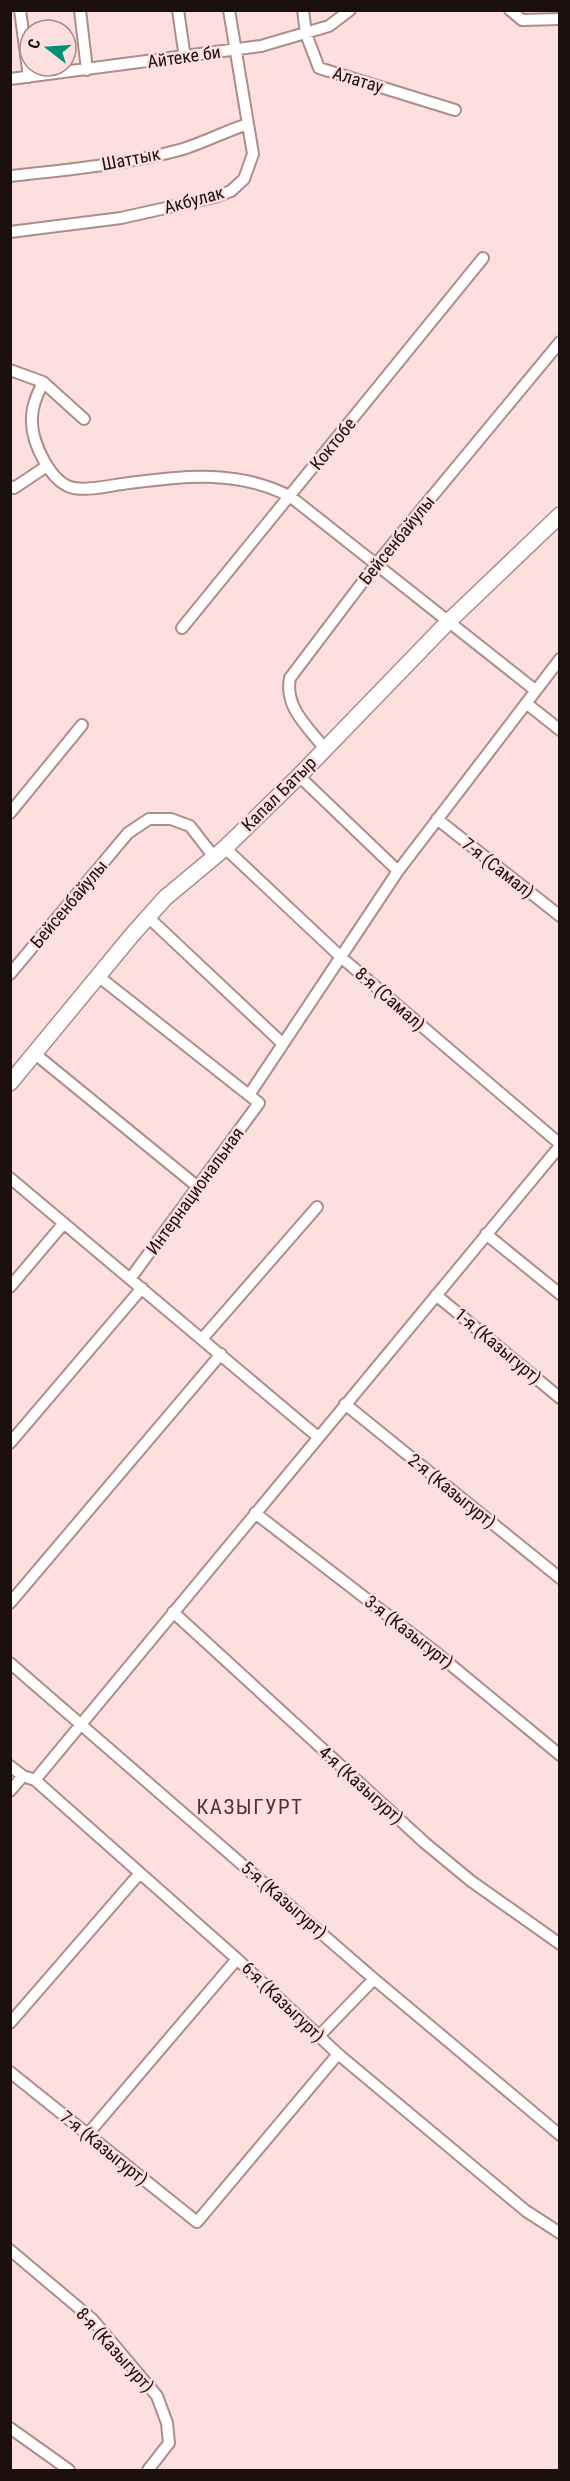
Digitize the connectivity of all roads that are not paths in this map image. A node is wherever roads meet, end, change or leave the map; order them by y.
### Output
1 (80, 10) edge
2 (178, 10) edge
3 (229, 10) edge
4 (303, 10) edge
5 (350, 10) edge
6 (510, 10) edge
7 (560, 19) edge
8 (306, 34) junction
9 (235, 51) junction
10 (184, 58) junction
11 (87, 70) junction
12 (78, 71) edge
13 (455, 110) dead end
14 (248, 124) junction
15 (10, 176) edge
16 (10, 232) edge
17 (483, 258) dead end
18 (560, 342) edge
19 (10, 370) edge
20 (43, 382) junction
21 (84, 419) dead end
22 (47, 466) junction
23 (10, 486) edge
24 (291, 497) junction
25 (560, 515) edge
26 (377, 563) junction
27 (448, 622) junction
28 (182, 628) dead end
29 (560, 658) edge
30 (535, 690) junction
31 (526, 703) junction
32 (82, 725) dead end
33 (560, 730) edge
34 (325, 749) junction
35 (299, 776) junction
36 (10, 813) edge
37 (437, 819) junction
38 (219, 852) junction
39 (398, 871) junction
40 (560, 916) edge
41 (148, 917) junction
42 (342, 958) junction
43 (10, 974) edge
44 (99, 976) junction
45 (283, 1044) junction
46 (34, 1053) junction
47 (10, 1083) edge
48 (249, 1095) junction
49 (560, 1145) edge
50 (10, 1178) edge
51 (198, 1187) junction
52 (317, 1207) dead end
53 (64, 1222) junction
54 (486, 1234) junction
55 (130, 1279) junction
56 (10, 1287) edge
57 (142, 1288) junction
58 (560, 1294) edge
59 (436, 1295) junction
60 (202, 1339) junction
61 (220, 1354) junction
62 (560, 1398) edge
63 (345, 1404) junction
64 (318, 1437) junction
65 (10, 1443) edge
66 (255, 1513) junction
67 (560, 1578) edge
68 (10, 1603) edge
69 (173, 1612) junction
70 (10, 1663) edge
71 (81, 1723) junction
72 (559, 1755) edge
73 (10, 1766) edge
74 (23, 1776) junction
75 (35, 1780) junction
76 (10, 1791) edge
77 (140, 1873) junction
78 (560, 1944) edge
79 (237, 1959) junction
80 (374, 1979) junction
81 (10, 2023) edge
82 (319, 2036) junction
83 (338, 2054) junction
84 (10, 2072) edge
85 (87, 2135) junction
86 (560, 2135) edge
87 (560, 2233) edge
88 (10, 2250) edge
89 (10, 2428) edge
90 (69, 2470) edge
91 (148, 2470) edge

1 - 11 street
2 - 10 street
3 - 9 street, Акбулак
4 - 8 street, Алатау
5 - 8 street, Айтеке би
6 - 7 street
8 - 9 street, Айтеке би
8 - 13 street, Алатау
9 - 10 street, Айтеке би
9 - 14 street, Акбулак
10 - 11 street, Айтеке би
11 - 12 street, Айтеке би
14 - 15 street, Шаттык
14 - 16 street, Акбулак
17 - 24 street, Коктобе
18 - 26 street, Бейсенбайулы
19 - 20 street
20 - 21 street
20 - 22 street
22 - 23 street
22 - 24 street
24 - 26 street
24 - 28 street, Коктобе
25 - 27 main road, Капал Батыр
26 - 27 street
26 - 34 street, Бейсенбайулы
27 - 30 street
27 - 34 main road, Капал Батыр
29 - 30 street
30 - 31 street
31 - 33 street
31 - 37 street
32 - 36 street
34 - 35 main road, Капал Батыр
35 - 38 main road, Капал Батыр
35 - 39 street
37 - 39 street
37 - 40 street, 7-я (Самал)
38 - 41 main road, Капал Батыр
38 - 42 street, 8-я (Самал)
38 - 43 street, Бейсенбайулы
39 - 42 street
41 - 44 main road, Капал Батыр
41 - 45 street
42 - 45 street
42 - 49 street, 8-я (Самал)
44 - 46 main road, Капал Батыр
44 - 48 street
45 - 48 street
46 - 47 main road, Капал Батыр
46 - 51 street
48 - 51 street, Интернациональная
49 - 54 street
50 - 53 street
51 - 55 street, Интернациональная
52 - 60 street
53 - 55 street
53 - 56 street
54 - 58 street
54 - 59 street
55 - 57 street
57 - 60 street
57 - 65 street
59 - 62 street, 1-я (Казыгурт)
59 - 63 street
60 - 61 street
61 - 64 street
61 - 68 street
63 - 64 street
63 - 67 street, 2-я (Казыгурт)
64 - 66 street
66 - 69 street
66 - 72 street, 3-я (Казыгурт)
69 - 71 street
69 - 78 street, 4-я (Казыгурт)
70 - 71 street, 5-я (Казыгурт)
71 - 75 street
71 - 80 street, 5-я (Казыгурт)
73 - 74 street, 6-я (Казыгурт)
74 - 75 street, 6-я (Казыгурт)
74 - 76 street
75 - 77 street, 6-я (Казыгурт)
77 - 79 street, 6-я (Казыгурт)
77 - 81 street
79 - 82 street, 6-я (Казыгурт)
79 - 85 street
80 - 82 street
80 - 86 street, 5-я (Казыгурт)
82 - 83 street, 6-я (Казыгурт)
83 - 85 street, 7-я (Казыгурт)
83 - 87 street, 6-я (Казыгурт)
84 - 85 street, 7-я (Казыгурт)
88 - 91 street, 8-я (Казыгурт)
89 - 90 street

